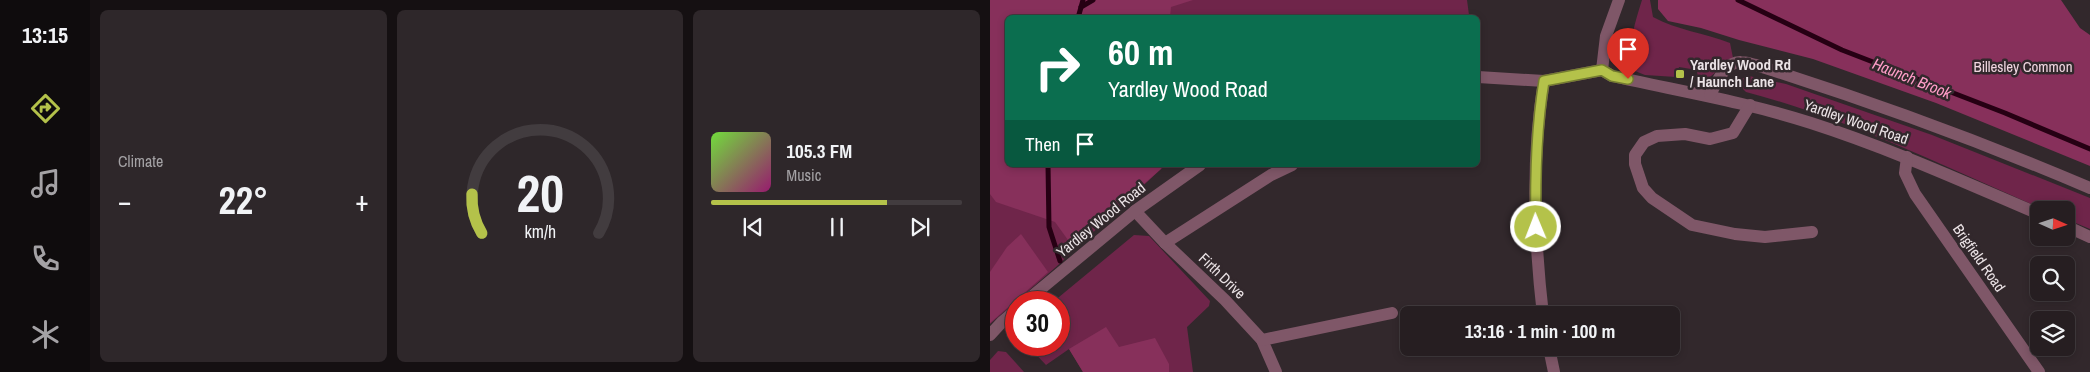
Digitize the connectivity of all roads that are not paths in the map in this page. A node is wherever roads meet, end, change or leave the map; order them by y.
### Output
1 (1618, 0) edge
2 (1602, 70) junction
3 (1480, 78) edge
4 (1544, 81) junction
5 (1710, 96) junction
6 (1750, 105) junction
7 (1907, 157) junction
8 (1197, 167) edge
9 (1288, 167) edge
10 (2090, 188) edge
11 (2030, 210) edge
12 (1135, 211) junction
13 (2075, 230) edge
14 (1812, 232) dead end
15 (2090, 237) edge
16 (1165, 243) junction
17 (1038, 291) edge
18 (1542, 306) edge
19 (1392, 313) dead end
20 (1005, 319) edge
21 (990, 336) edge
22 (1262, 340) junction
23 (1551, 356) edge
24 (1276, 372) edge
25 (1554, 372) edge
26 (2039, 372) edge

1 - 2 street
2 - 4 street
2 - 5 street, Yardley Wood Road
3 - 4 street
4 - 18 street
5 - 6 street, Yardley Wood Road
5 - 10 street
6 - 7 street, Yardley Wood Road
6 - 14 street
7 - 11 street, Yardley Wood Road
7 - 26 street, Brigfield Road
8 - 12 street, Yardley Wood Road
9 - 16 street
12 - 16 street, Firth Drive
12 - 17 street, Yardley Wood Road
13 - 15 street
16 - 22 street, Firth Drive
19 - 22 street
20 - 21 street
22 - 24 street, Firth Drive
23 - 25 street

